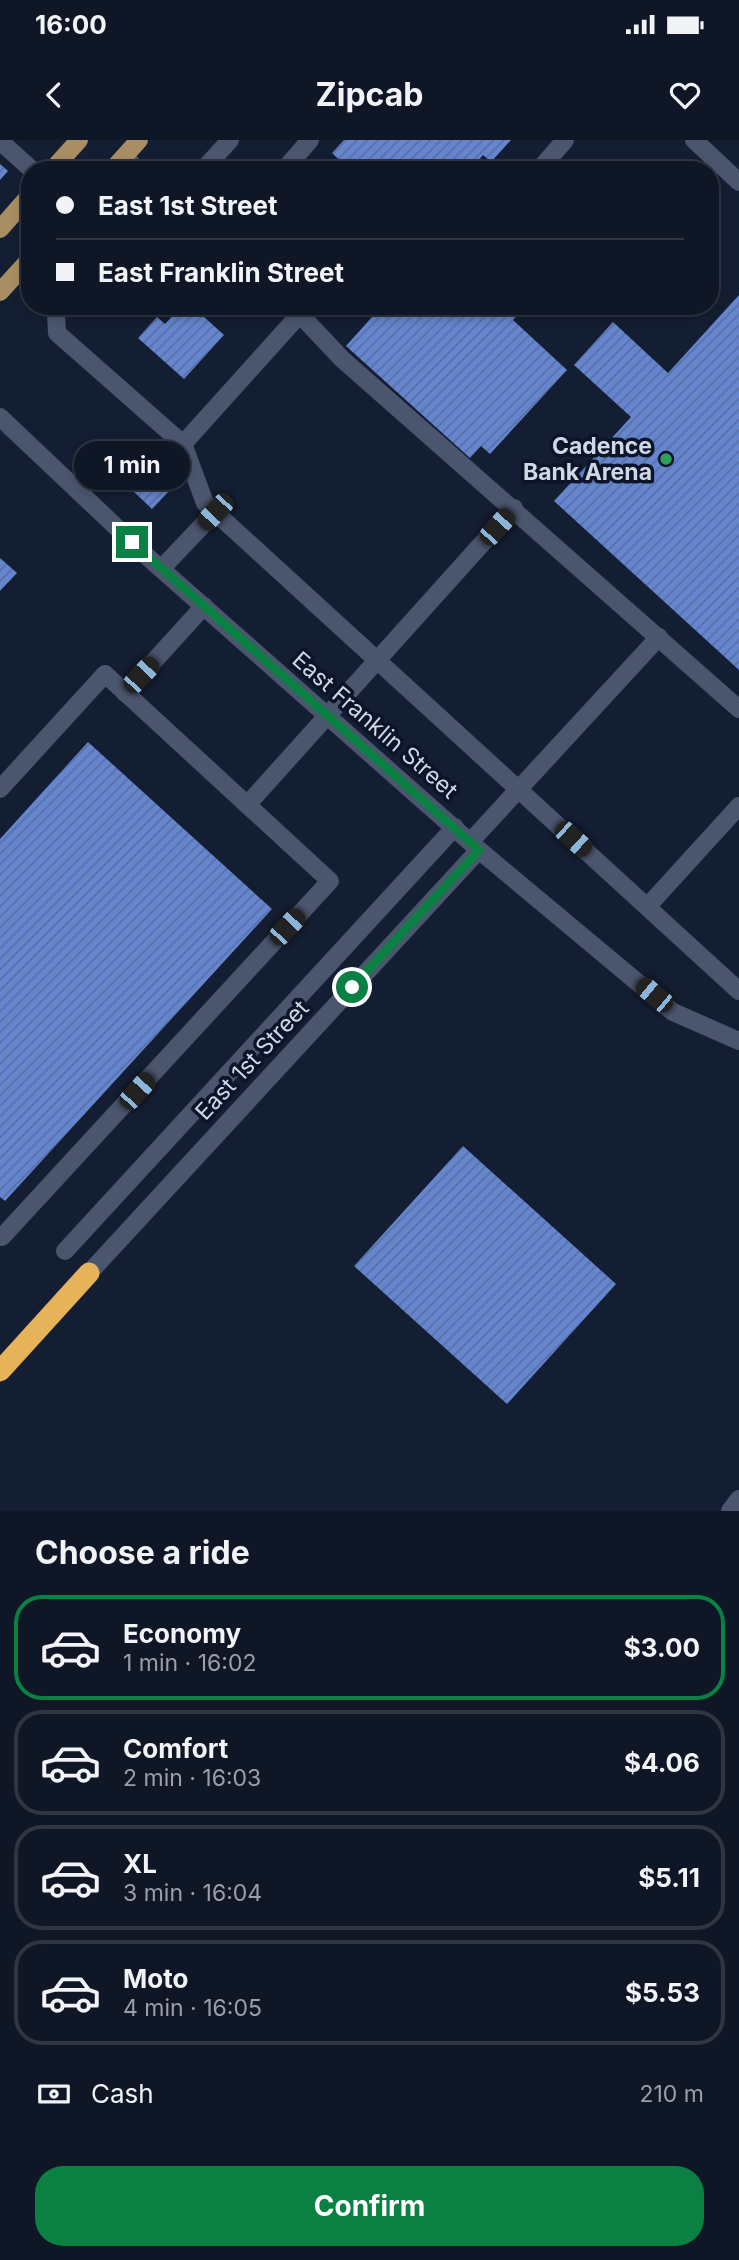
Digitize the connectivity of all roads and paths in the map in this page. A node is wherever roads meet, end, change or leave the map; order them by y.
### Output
1 (79, 140) edge
2 (139, 140) edge
3 (230, 140) edge
4 (310, 140) edge
5 (565, 140) edge
6 (694, 140) edge
7 (0, 141) edge
8 (22, 161) edge
9 (60, 161) edge
10 (120, 161) edge
11 (211, 161) edge
12 (292, 161) edge
13 (546, 161) edge
14 (716, 161) edge
15 (719, 163) edge
16 (739, 182) edge
17 (21, 205) edge
18 (0, 229) edge
19 (21, 270) edge
20 (0, 292) edge
21 (56, 315) edge
22 (292, 315) edge
23 (301, 315) edge
24 (0, 417) edge
25 (183, 444) junction
26 (514, 508) junction
27 (215, 512) junction
28 (161, 569) junction
29 (204, 606) junction
30 (659, 637) junction
31 (377, 660) junction
32 (125, 693) junction
33 (739, 709) edge
34 (327, 715) junction
35 (0, 789) edge
36 (519, 789) junction
37 (247, 805) junction
38 (739, 806) edge
39 (455, 827) junction
40 (475, 846) junction
41 (648, 907) junction
42 (739, 991) edge
43 (739, 1041) edge
44 (0, 1235) edge
45 (65, 1251) dead end
46 (89, 1273) joint
47 (0, 1371) edge
48 (739, 1499) edge
49 (730, 1511) edge

1 - 9 main road
2 - 10 main road
3 - 11 street
4 - 12 street
5 - 13 street
6 - 14 street
7 - 8 street
15 - 16 street
17 - 18 main road
19 - 20 main road
21 - 25 street
22 - 25 street
23 - 26 street
24 - 28 street, East Franklin Street
25 - 27 street
26 - 30 street
26 - 31 street
27 - 28 street
27 - 31 street
28 - 29 street, East Franklin Street
29 - 32 street
29 - 34 street, East Franklin Street
30 - 33 street
30 - 36 street, East 1st Street
31 - 34 street
31 - 36 street
32 - 35 street
32 - 37 street
34 - 37 street
34 - 39 street, East Franklin Street
36 - 40 street, East 1st Street
36 - 41 street
37 - 44 street
38 - 41 street
39 - 40 street, East Franklin Street
39 - 45 street, East 1st Street
40 - 43 street, East Franklin Street
40 - 46 street, East 1st Street
41 - 42 street
46 - 47 highway
48 - 49 street

